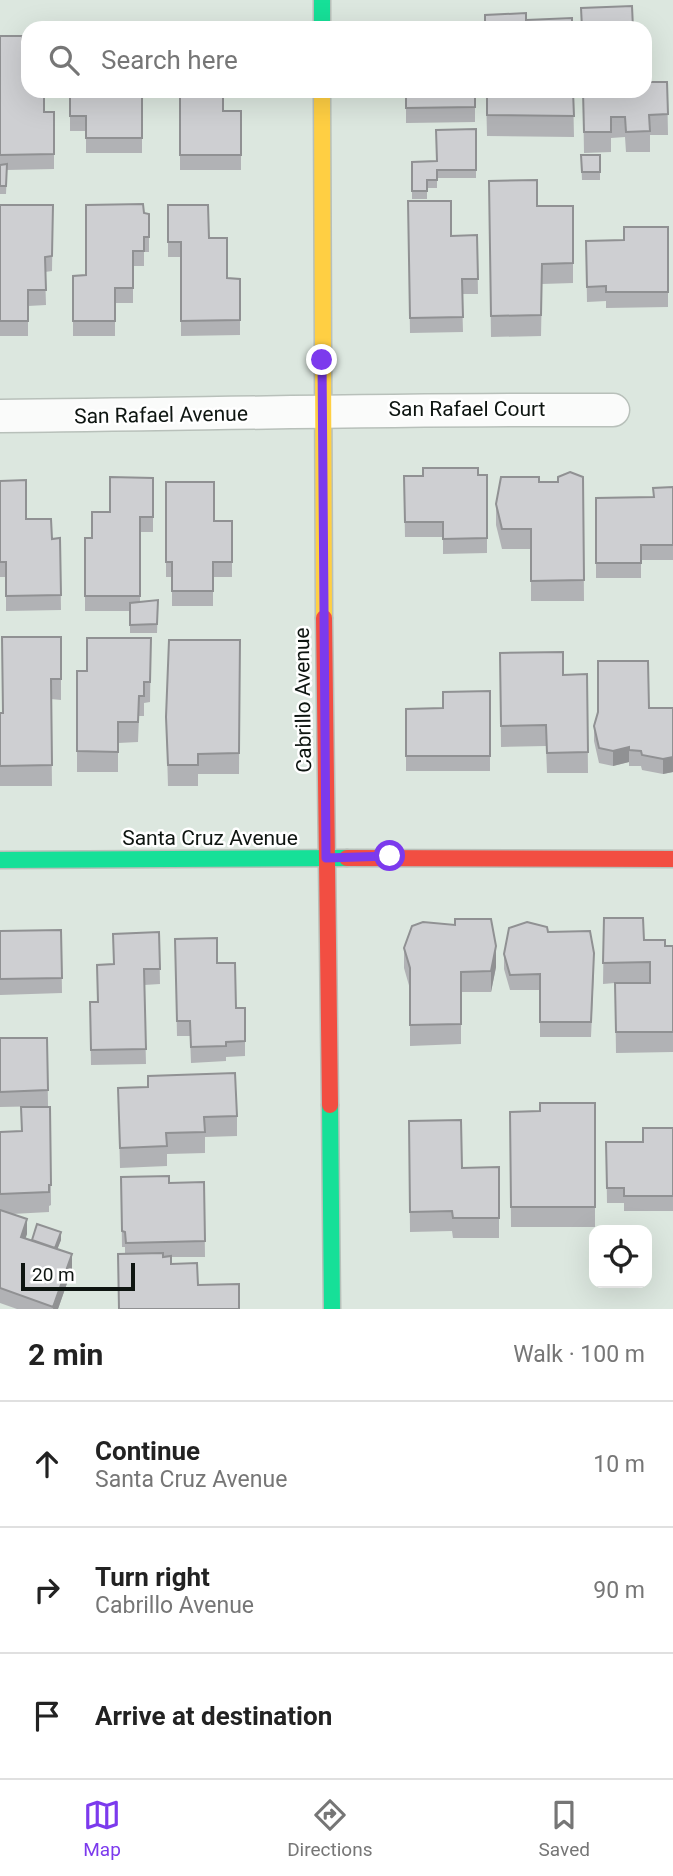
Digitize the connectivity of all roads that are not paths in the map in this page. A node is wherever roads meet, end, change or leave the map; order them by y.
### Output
1 (322, 0) edge
2 (322, 21) edge
3 (322, 98) edge
4 (614, 410) dead end
5 (321, 412) junction
6 (0, 416) edge
7 (326, 858) junction
8 (673, 859) edge
9 (0, 860) edge
10 (332, 1309) edge

1 - 2 street
3 - 5 street, Cabrillo Avenue
4 - 5 street, San Rafael Court
5 - 6 street, San Rafael Avenue
5 - 7 street, Cabrillo Avenue
7 - 8 street, Santa Cruz Avenue
7 - 9 street, Santa Cruz Avenue
7 - 10 street, Cabrillo Avenue

